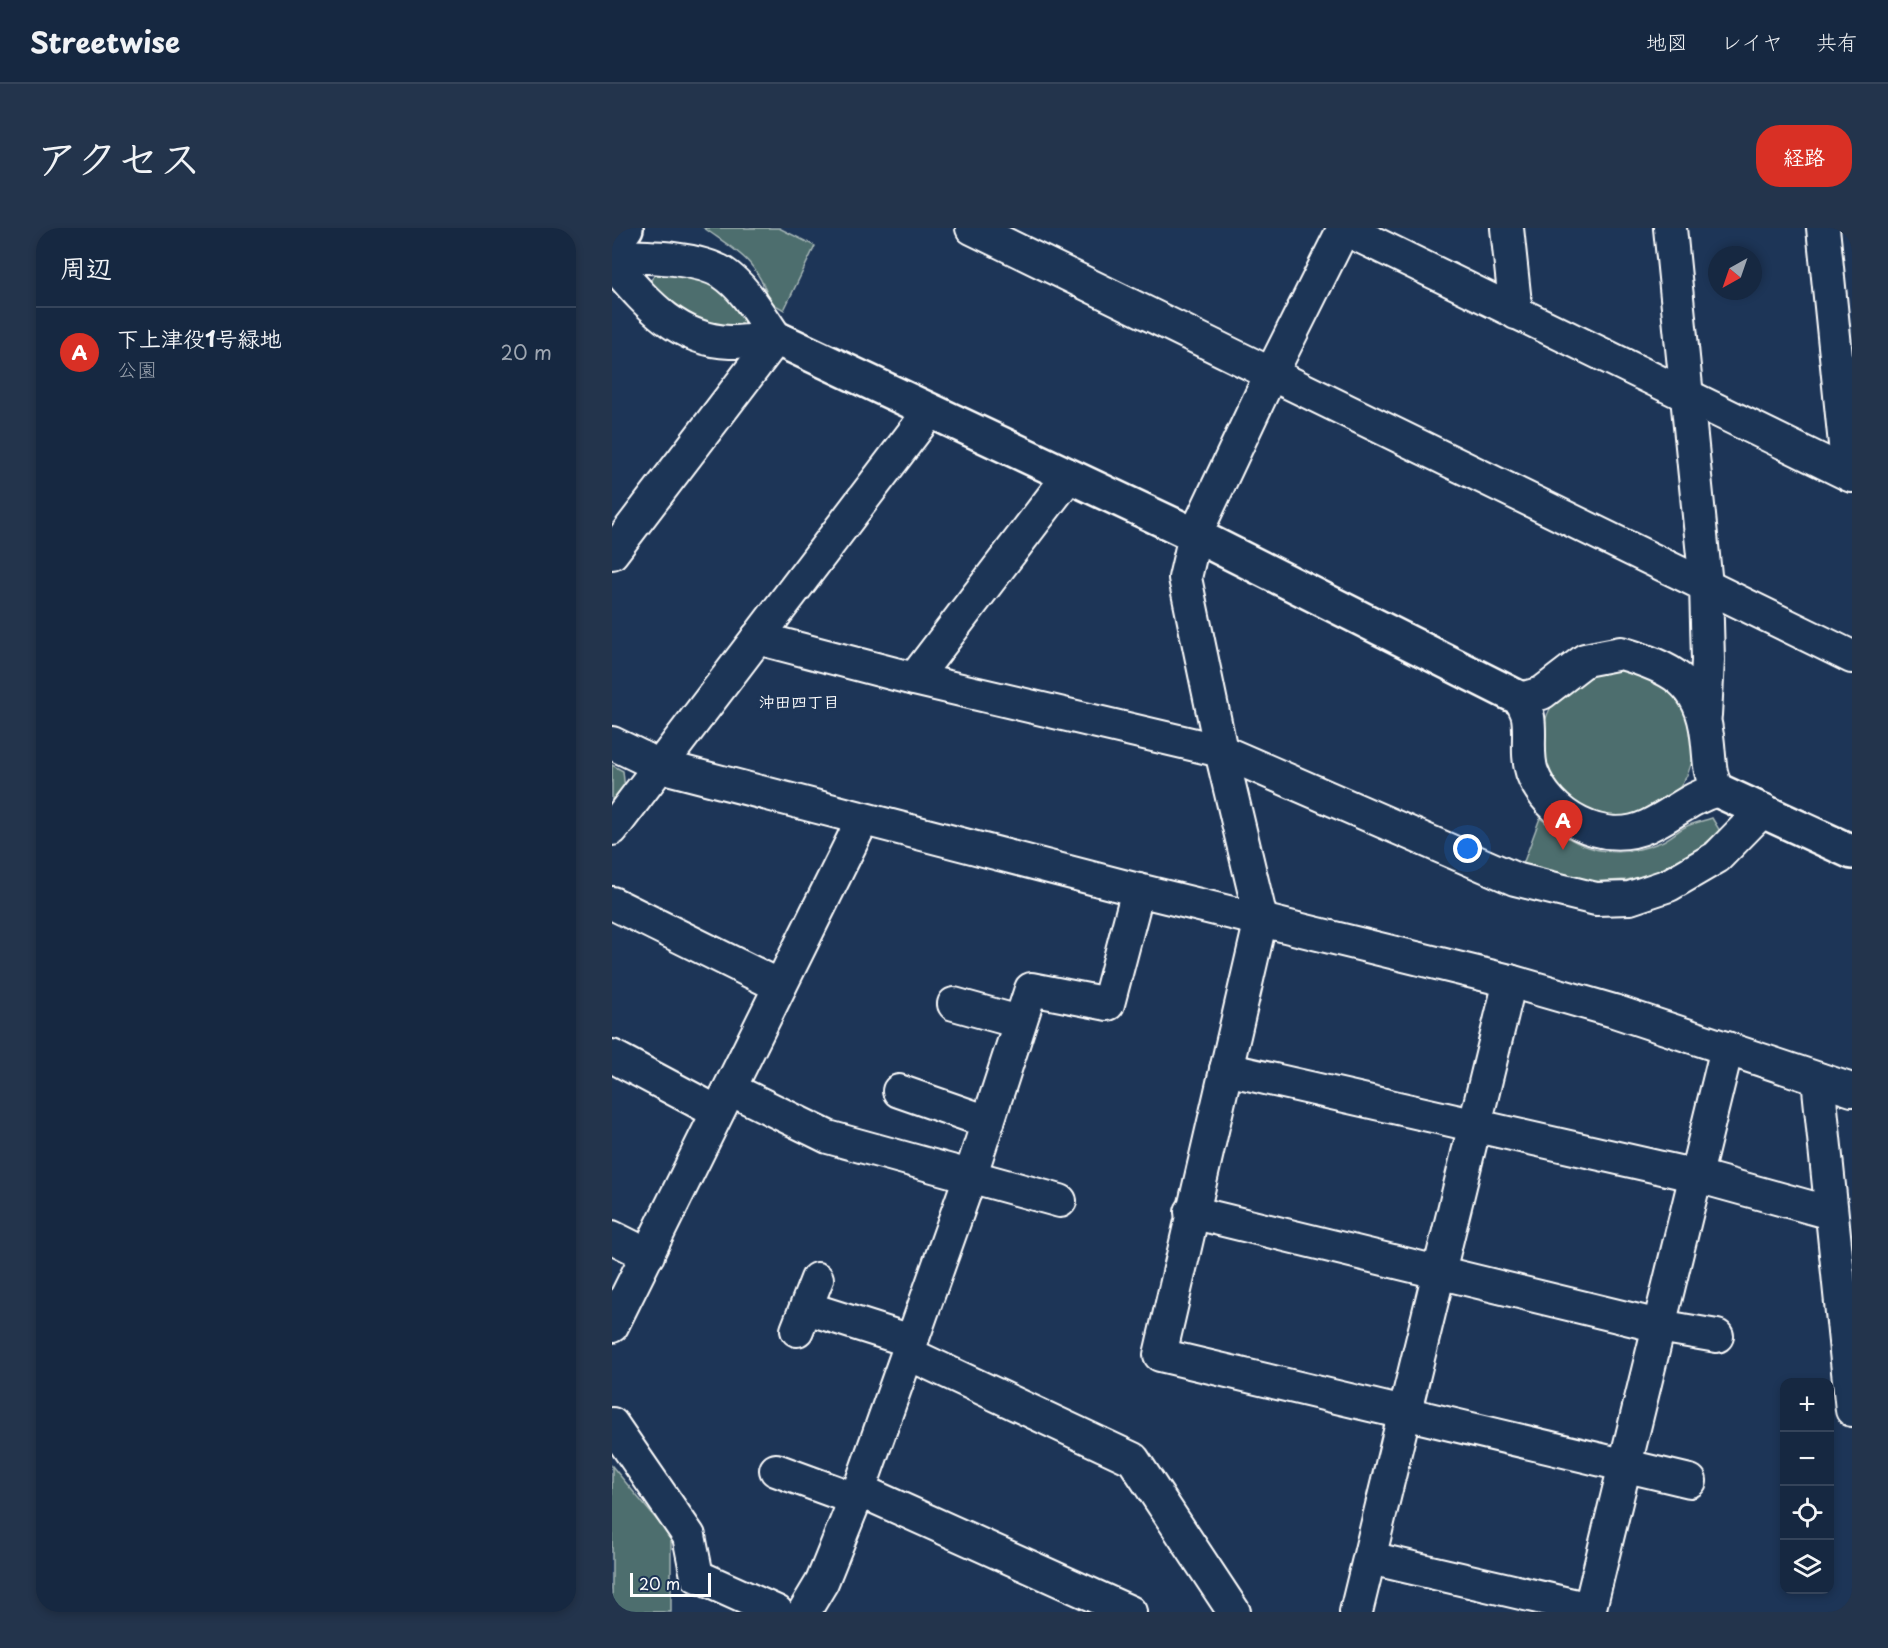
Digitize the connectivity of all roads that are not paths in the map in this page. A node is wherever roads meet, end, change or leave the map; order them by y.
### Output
1 (626, 228) edge
2 (972, 228) edge
3 (1344, 228) edge
4 (1508, 228) edge
5 (1670, 228) edge
6 (1823, 228) edge
7 (612, 247) edge
8 (612, 256) edge
9 (612, 263) edge
10 (1516, 313) junction
11 (776, 338) junction
12 (1271, 374) junction
13 (1687, 397) junction
14 (930, 411) junction
15 (1850, 475) edge
16 (1068, 477) junction
17 (1195, 535) junction
18 (612, 553) edge
19 (1706, 585) junction
20 (757, 638) junction
21 (1852, 657) edge
22 (1708, 660) junction
23 (1675, 676) junction
24 (914, 679) junction
25 (1521, 699) junction
26 (1705, 715) junction
27 (612, 743) edge
28 (1221, 751) junction
29 (660, 766) junction
30 (1717, 790) junction
31 (1763, 810) junction
32 (863, 819) junction
33 (612, 829) edge
34 (1852, 852) edge
35 (1138, 890) junction
36 (612, 903) edge
37 (1261, 919) junction
38 (1510, 981) junction
39 (780, 986) junction
40 (954, 1004) dead end
41 (1019, 1022) junction
42 (1727, 1048) junction
43 (612, 1056) edge
44 (1226, 1069) junction
45 (1818, 1079) junction
46 (1852, 1090) edge
47 (899, 1091) dead end
48 (723, 1101) junction
49 (988, 1122) junction
50 (1475, 1127) junction
51 (1697, 1176) junction
52 (970, 1177) junction
53 (1060, 1201) dead end
54 (1191, 1212) junction
55 (1831, 1213) junction
56 (612, 1237) edge
57 (648, 1255) junction
58 (1438, 1270) junction
59 (817, 1279) dead end
60 (612, 1326) edge
61 (1659, 1326) junction
62 (1717, 1336) dead end
63 (909, 1347) junction
64 (1852, 1410) edge
65 (1404, 1412) junction
66 (612, 1424) edge
67 (1626, 1465) junction
68 (776, 1470) dead end
69 (1690, 1481) dead end
70 (857, 1495) junction
71 (1370, 1558) junction
72 (1589, 1610) edge
73 (777, 1612) edge
74 (804, 1612) edge
75 (1130, 1612) edge
76 (1234, 1612) edge
77 (1356, 1612) edge

1 - 7 main road
2 - 12 street
3 - 10 street
3 - 12 street
4 - 10 street
5 - 13 street
6 - 15 street
8 - 11 street
9 - 11 street
10 - 13 street
11 - 14 main road
11 - 18 street
12 - 17 street
12 - 19 street
13 - 15 street
13 - 19 street
14 - 16 main road
14 - 20 street
16 - 17 main road
16 - 24 street
17 - 25 main road
17 - 28 street
19 - 21 street
19 - 22 street
20 - 24 street
20 - 29 street
22 - 23 street
22 - 26 street
23 - 25 street
23 - 26 street
24 - 28 street
25 - 30 street
26 - 30 street
27 - 29 street
28 - 31 street
28 - 37 street
29 - 32 street
29 - 33 street
30 - 31 main road
31 - 34 main road
32 - 35 street
32 - 39 street
35 - 37 street
35 - 41 street
36 - 39 street
37 - 38 street
37 - 44 street
38 - 42 street
38 - 50 street
39 - 48 street
40 - 41 street
41 - 49 street
42 - 45 street
42 - 51 street
43 - 48 street
44 - 50 street
44 - 54 street
45 - 46 street
45 - 55 street
47 - 49 street
48 - 52 street
48 - 57 street
49 - 52 street
50 - 51 street
50 - 58 street
51 - 55 street
51 - 61 street
52 - 53 street
52 - 63 street
54 - 58 street
54 - 65 street
55 - 64 street
56 - 57 street
57 - 60 street
58 - 61 street
58 - 65 street
59 - 63 street
61 - 62 street
61 - 67 street
63 - 70 street
63 - 76 street
65 - 67 street
65 - 71 street
66 - 73 street
67 - 69 street
67 - 72 street
68 - 70 street
70 - 74 street
70 - 75 street
71 - 72 street
71 - 77 street

